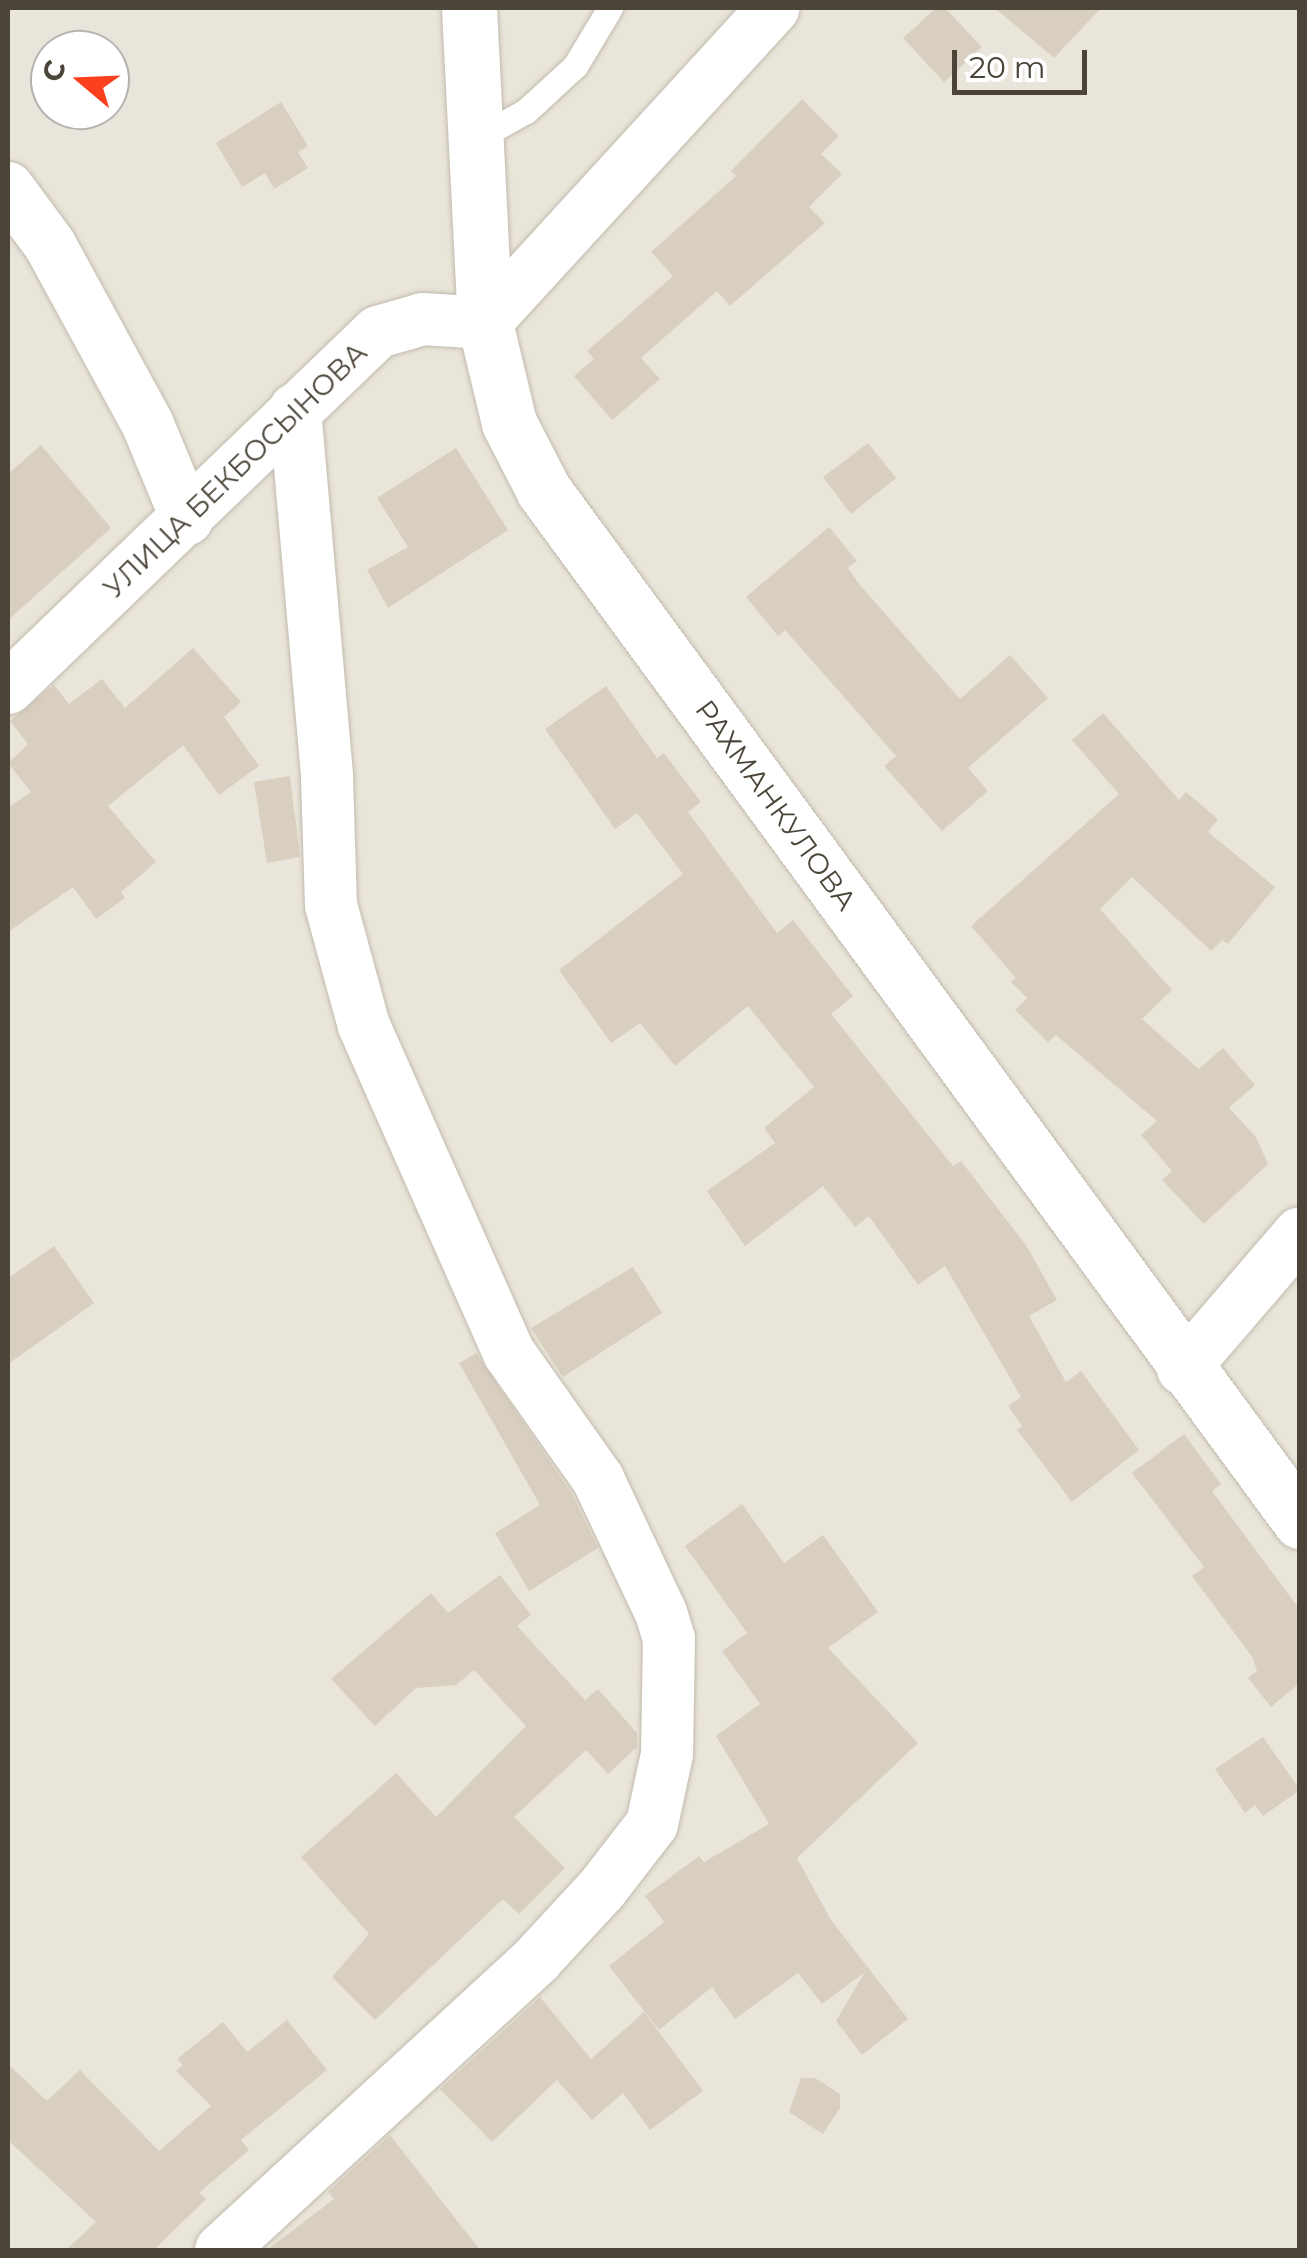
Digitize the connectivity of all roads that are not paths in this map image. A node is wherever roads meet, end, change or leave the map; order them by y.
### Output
1 (469, 8) edge
2 (610, 8) edge
3 (774, 8) edge
4 (472, 142) junction
5 (8, 188) edge
6 (485, 322) junction
7 (296, 409) junction
8 (187, 519) junction
9 (8, 688) edge
10 (1300, 1233) edge
11 (1183, 1369) junction
12 (1300, 1521) edge
13 (221, 2250) edge

1 - 4 street, РАХМАНКУЛОВА
2 - 4 lane
3 - 6 street
4 - 6 street, РАХМАНКУЛОВА
5 - 8 street
6 - 7 street, УЛИЦА БЕКБОСЫНОВА
6 - 11 street, РАХМАНКУЛОВА
7 - 8 street, УЛИЦА БЕКБОСЫНОВА
7 - 13 street
8 - 9 street, УЛИЦА БЕКБОСЫНОВА
10 - 11 street
11 - 12 street, РАХМАНКУЛОВА

